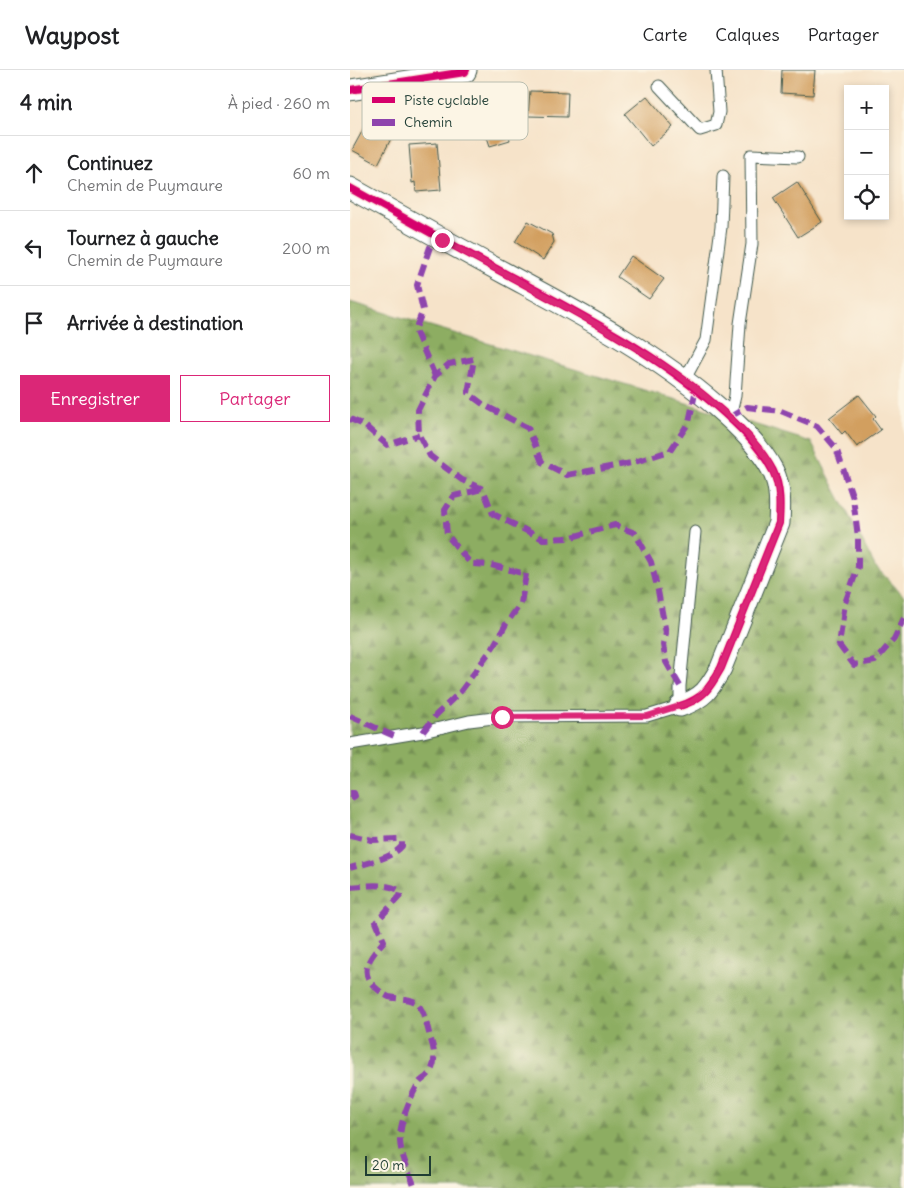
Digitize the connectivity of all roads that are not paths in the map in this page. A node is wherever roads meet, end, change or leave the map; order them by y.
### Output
1 (466, 70) edge
2 (716, 70) edge
3 (401, 82) edge
4 (659, 86) dead end
5 (798, 157) dead end
6 (723, 176) dead end
7 (350, 188) edge
8 (684, 380) junction
9 (730, 417) junction
10 (695, 532) dead end
11 (680, 706) junction
12 (350, 744) edge

1 - 3 street
2 - 4 lane
5 - 9 lane
6 - 8 lane
7 - 8 street
8 - 9 street
9 - 11 street
10 - 11 lane
11 - 12 lane

